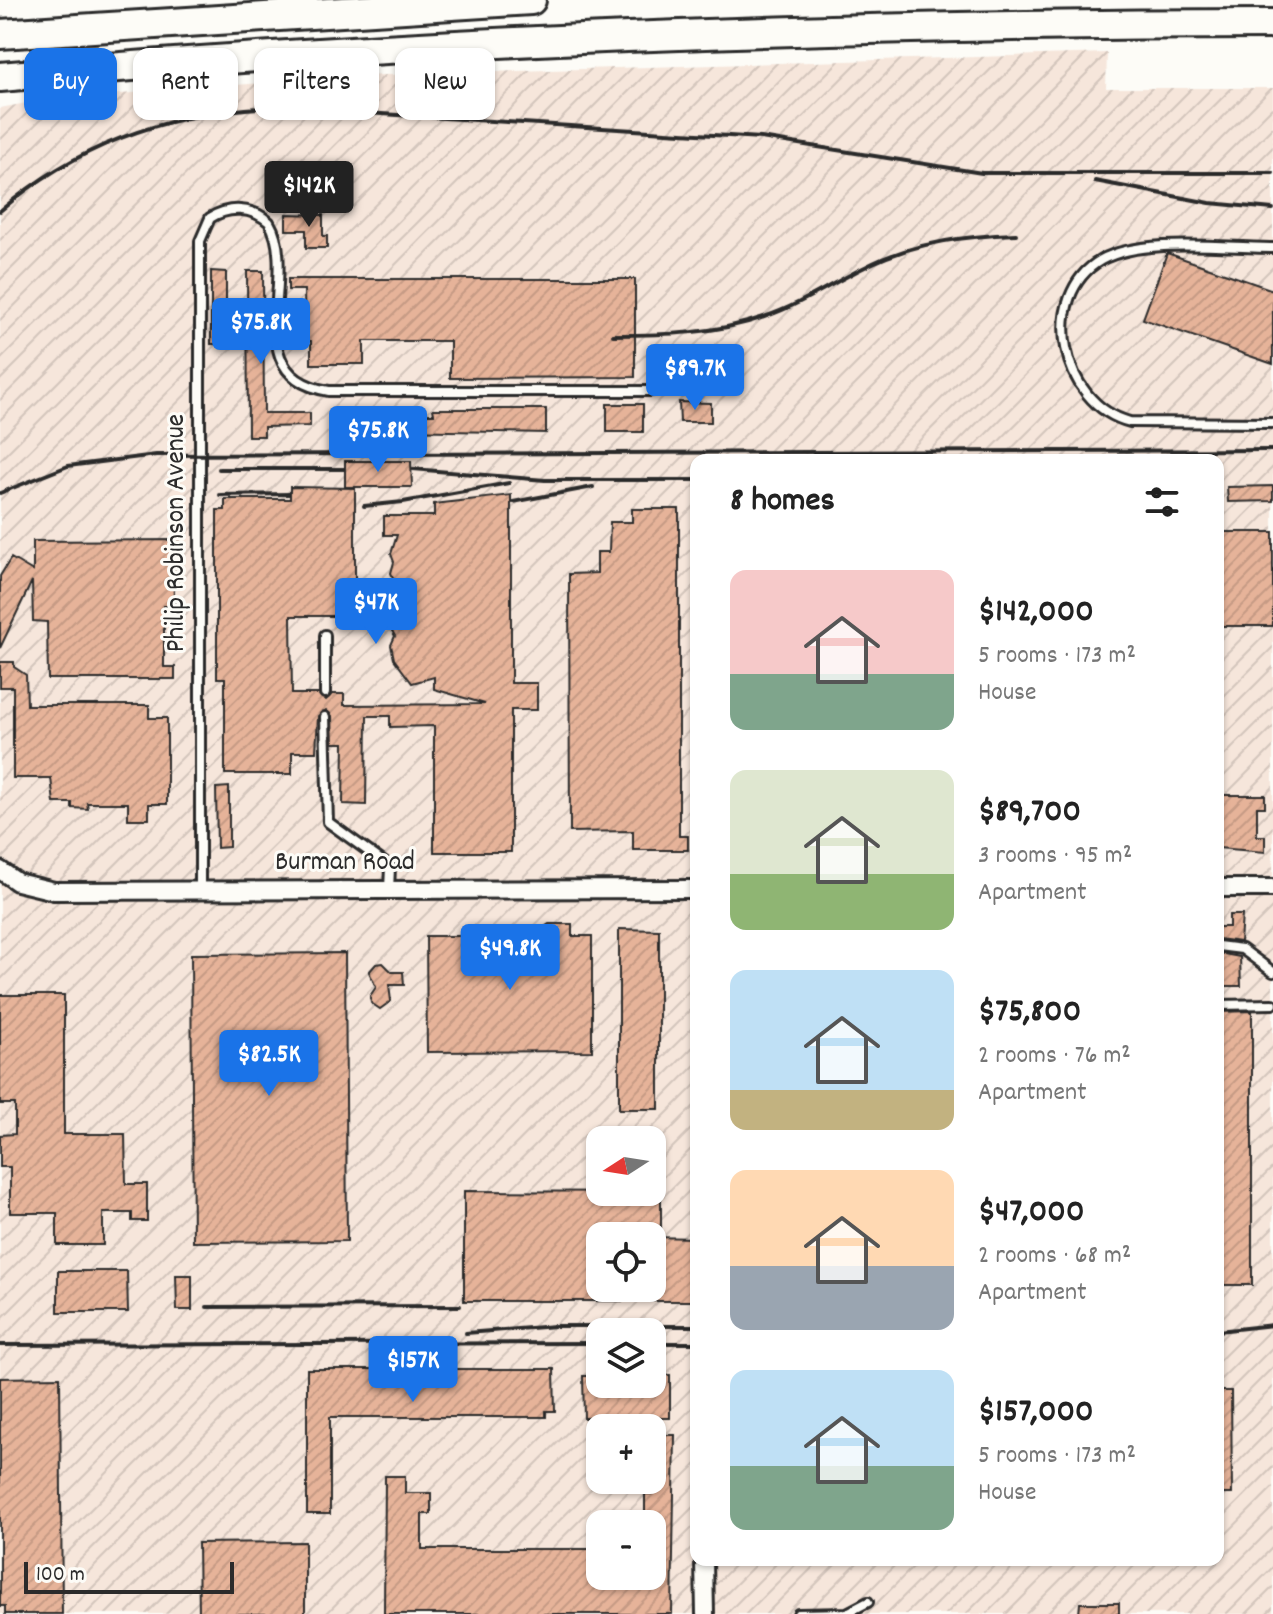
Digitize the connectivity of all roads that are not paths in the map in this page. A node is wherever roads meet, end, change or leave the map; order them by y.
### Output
1 (531, 0) edge
2 (1273, 24) edge
3 (0, 34) edge
4 (0, 80) edge
5 (1273, 248) edge
6 (651, 391) dead end
7 (1273, 423) edge
8 (325, 635) dead end
9 (325, 693) dead end
10 (325, 717) dead end
11 (0, 870) edge
12 (1224, 888) edge
13 (1273, 888) edge
14 (690, 889) edge
15 (200, 890) junction
16 (389, 890) junction
17 (1224, 947) edge
18 (1273, 972) edge
19 (1273, 1004) edge
20 (1224, 1005) edge
21 (704, 1566) edge
22 (868, 1602) dead end
23 (705, 1614) edge
24 (798, 1614) edge

1 - 3 highway
2 - 4 highway
5 - 7 lane
6 - 15 lane, Philip Robinson Avenue
8 - 9 lane
10 - 16 lane
11 - 15 street, Burman Road
12 - 13 street
14 - 16 street, Burman Road
15 - 16 street, Burman Road
17 - 18 lane
19 - 20 lane
21 - 23 street
22 - 24 lane

